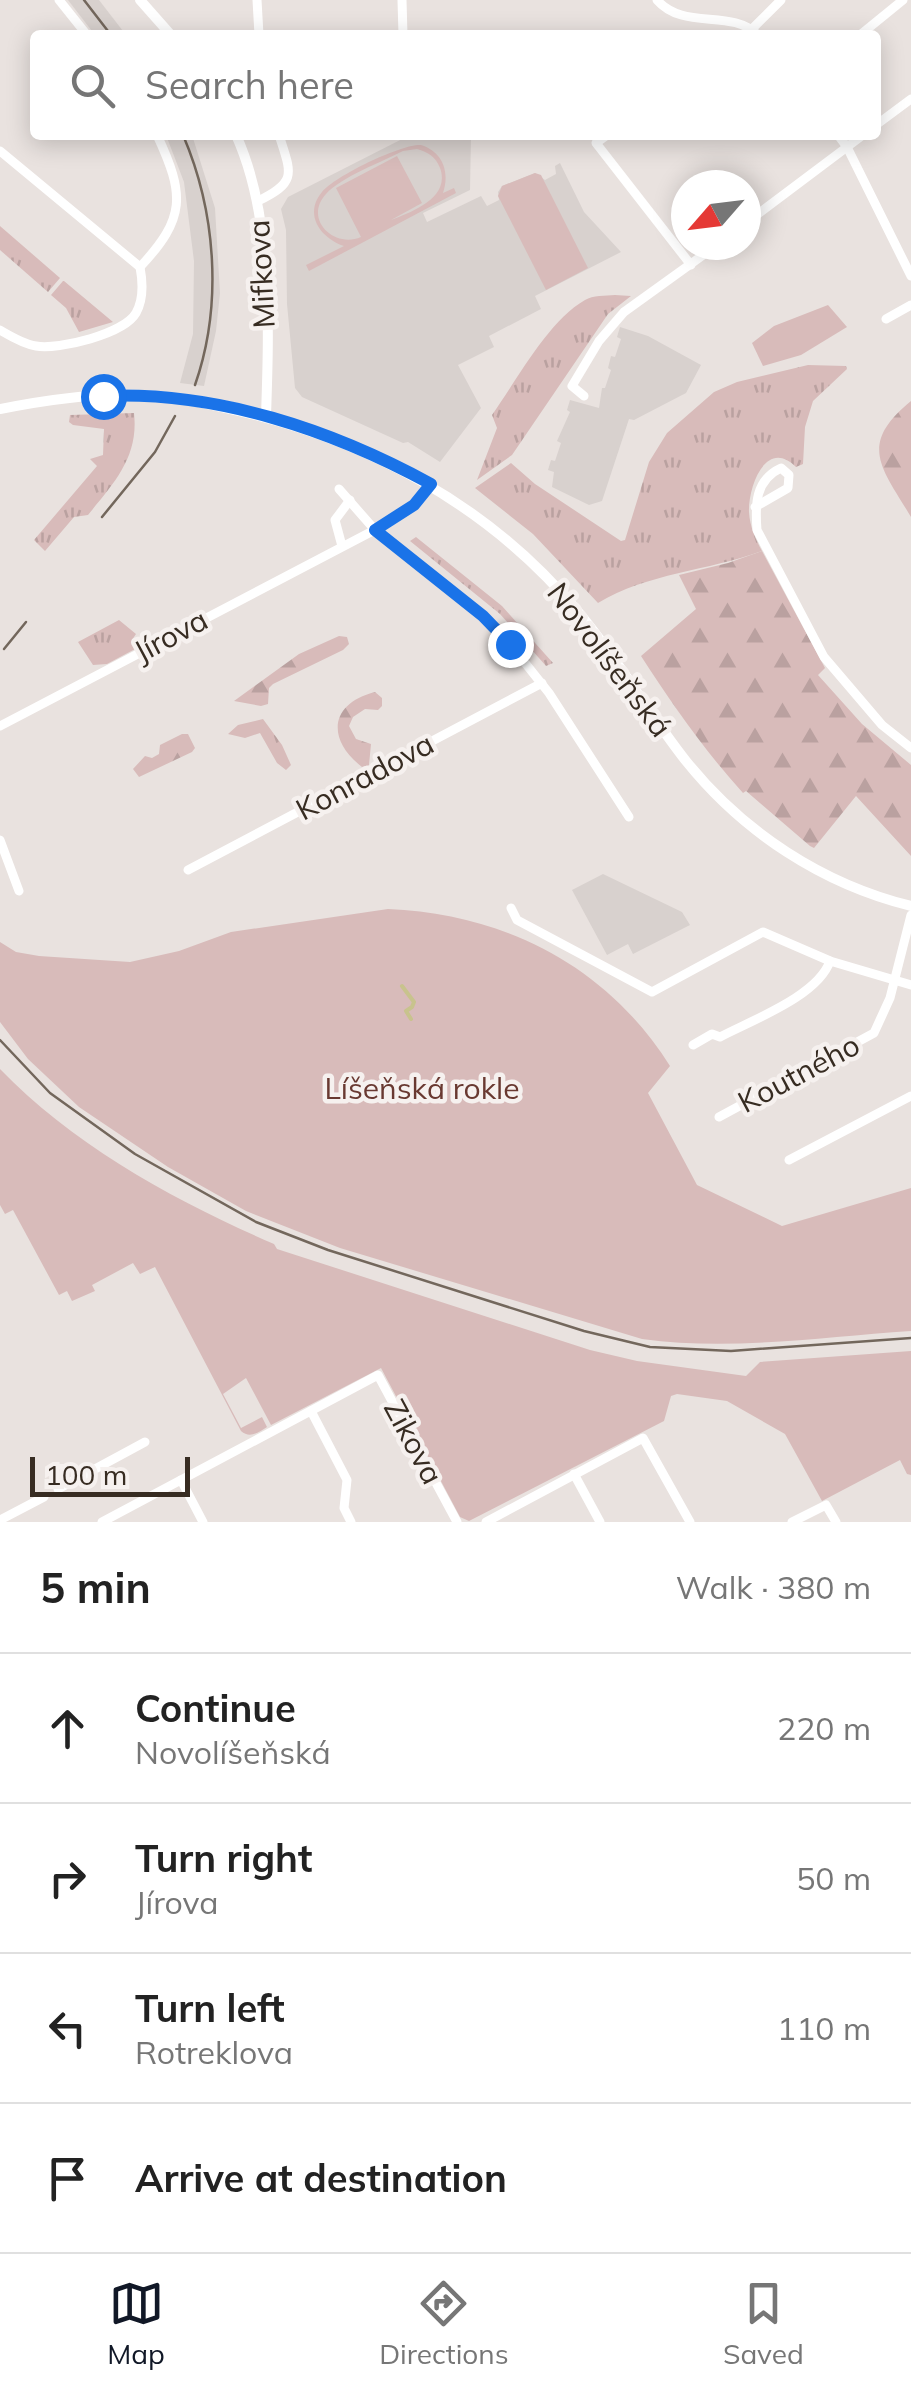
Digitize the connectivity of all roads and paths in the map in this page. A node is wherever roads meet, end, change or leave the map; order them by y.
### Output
1 (58, 0) edge
2 (140, 0) edge
3 (257, 0) edge
4 (402, 0) edge
5 (658, 0) edge
6 (781, 0) edge
7 (902, 0) edge
8 (82, 30) edge
9 (167, 30) edge
10 (259, 30) edge
11 (403, 30) edge
12 (748, 30) edge
13 (756, 30) edge
14 (866, 30) edge
15 (911, 99) edge
16 (881, 121) edge
17 (159, 140) edge
18 (238, 140) edge
19 (281, 140) edge
20 (600, 140) edge
21 (841, 140) edge
22 (856, 140) edge
23 (846, 147) junction
24 (0, 150) edge
25 (258, 201) junction
26 (761, 212) edge
27 (698, 260) edge
28 (691, 265) junction
29 (140, 267) junction
30 (911, 276) edge
31 (911, 305) edge
32 (886, 320) dead end
33 (0, 330) edge
34 (584, 396) dead end
35 (0, 409) edge
36 (266, 416) junction
37 (431, 484) junction
38 (339, 489) dead end
39 (350, 500) junction
40 (755, 507) junction
41 (375, 530) junction
42 (342, 546) junction
43 (542, 682) junction
44 (0, 726) edge
45 (911, 748) edge
46 (629, 817) dead end
47 (0, 840) edge
48 (188, 870) dead end
49 (19, 890) dead end
50 (911, 906) edge
51 (511, 908) dead end
52 (911, 915) edge
53 (830, 961) junction
54 (894, 981) junction
55 (911, 985) edge
56 (693, 1045) dead end
57 (911, 1096) edge
58 (719, 1117) dead end
59 (789, 1160) dead end
60 (310, 1411) junction
61 (145, 1442) dead end
62 (574, 1474) junction
63 (180, 1480) junction
64 (58, 1489) dead end
65 (44, 1497) dead end
66 (0, 1520) edge
67 (102, 1522) edge
68 (203, 1522) edge
69 (351, 1522) edge
70 (457, 1522) edge
71 (486, 1522) edge
72 (600, 1522) edge
73 (690, 1522) edge
74 (792, 1522) edge
75 (836, 1522) edge

1 - 8 street
2 - 9 street
3 - 10 street
4 - 11 street
5 - 12 street
6 - 13 street
7 - 14 street
15 - 16 street
17 - 29 street
18 - 25 street, Mifkova
19 - 25 street
20 - 28 street
21 - 23 street
22 - 23 street
23 - 26 street
23 - 30 street
24 - 29 street
25 - 36 street, Mifkova
27 - 28 street
28 - 34 street
29 - 33 street
31 - 32 street
35 - 36 street, Novolíšeňská
36 - 37 street, Novolíšeňská
37 - 41 street, Jírova
37 - 50 street, Novolíšeňská
38 - 39 street
39 - 41 street
39 - 42 street
40 - 40 street
40 - 45 street
41 - 42 street, Jírova
41 - 43 street
42 - 44 street, Jírova
43 - 46 street
43 - 48 street, Konradova
47 - 49 street
51 - 53 street
52 - 54 street, Koutného
53 - 54 street
53 - 56 street
54 - 55 street
54 - 58 street, Koutného
57 - 59 street
60 - 63 street
60 - 69 street
60 - 70 street, Zikova
61 - 64 street
62 - 71 street
62 - 72 street
62 - 73 street
63 - 67 street
63 - 68 street
65 - 66 street
74 - 75 street

